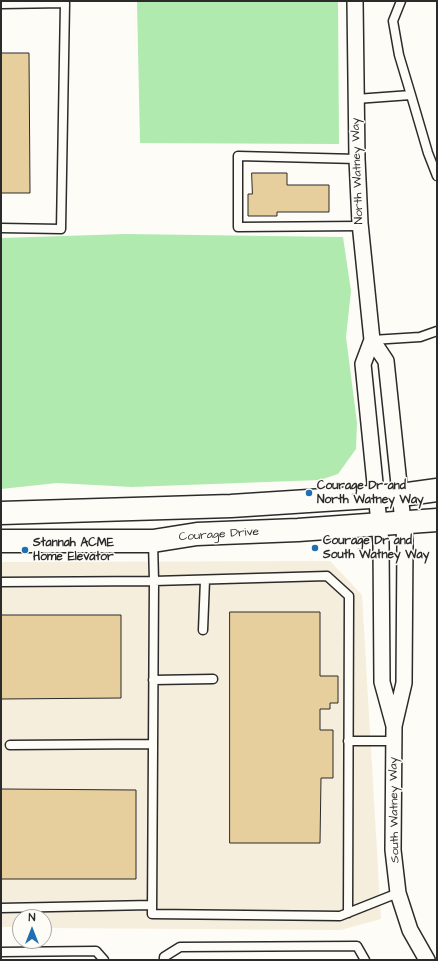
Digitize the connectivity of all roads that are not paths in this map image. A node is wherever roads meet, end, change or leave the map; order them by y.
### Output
1 (355, 1) edge
2 (400, 1) edge
3 (1, 4) edge
4 (411, 95) junction
5 (356, 99) junction
6 (357, 159) junction
7 (437, 176) edge
8 (360, 226) junction
9 (1, 228) edge
10 (437, 331) edge
11 (372, 340) junction
12 (437, 490) edge
13 (401, 495) junction
14 (376, 497) junction
15 (1, 513) edge
16 (437, 520) edge
17 (403, 523) junction
18 (379, 524) junction
19 (1, 541) edge
20 (153, 541) junction
21 (205, 580) junction
22 (154, 581) junction
23 (1, 582) edge
24 (203, 630) dead end
25 (213, 679) dead end
26 (153, 680) junction
27 (394, 734) junction
28 (348, 741) junction
29 (152, 744) junction
30 (10, 745) dead end
31 (398, 893) junction
32 (152, 906) junction
33 (1, 908) edge
34 (348, 913) junction
35 (1, 952) edge
36 (104, 960) edge
37 (164, 960) edge
38 (364, 960) edge
39 (427, 960) edge

1 - 5 street, North Watney Way
2 - 4 lane
3 - 9 lane
4 - 5 lane
4 - 7 lane
5 - 6 street, North Watney Way
6 - 8 street, North Watney Way
6 - 8 lane
8 - 11 street, North Watney Way
10 - 11 lane
11 - 13 street, North Watney Way
11 - 14 street, North Watney Way
12 - 13 street
13 - 14 street
13 - 17 street, North Watney Way
14 - 15 street
14 - 18 street, South Watney Way
16 - 17 street, Courage Drive
17 - 18 street, Courage Drive
17 - 27 street, South Watney Way
18 - 20 street, Courage Drive
18 - 27 street, South Watney Way
19 - 20 street, Courage Drive
20 - 22 lane
21 - 22 lane
21 - 24 lane
21 - 28 lane
22 - 23 lane
22 - 26 lane
25 - 26 lane
26 - 29 lane
27 - 28 lane
27 - 31 street, South Watney Way
28 - 34 lane
29 - 30 lane
29 - 32 lane
31 - 34 lane
31 - 39 street, South Watney Way
32 - 33 lane
32 - 34 lane
35 - 36 lane
37 - 38 lane

